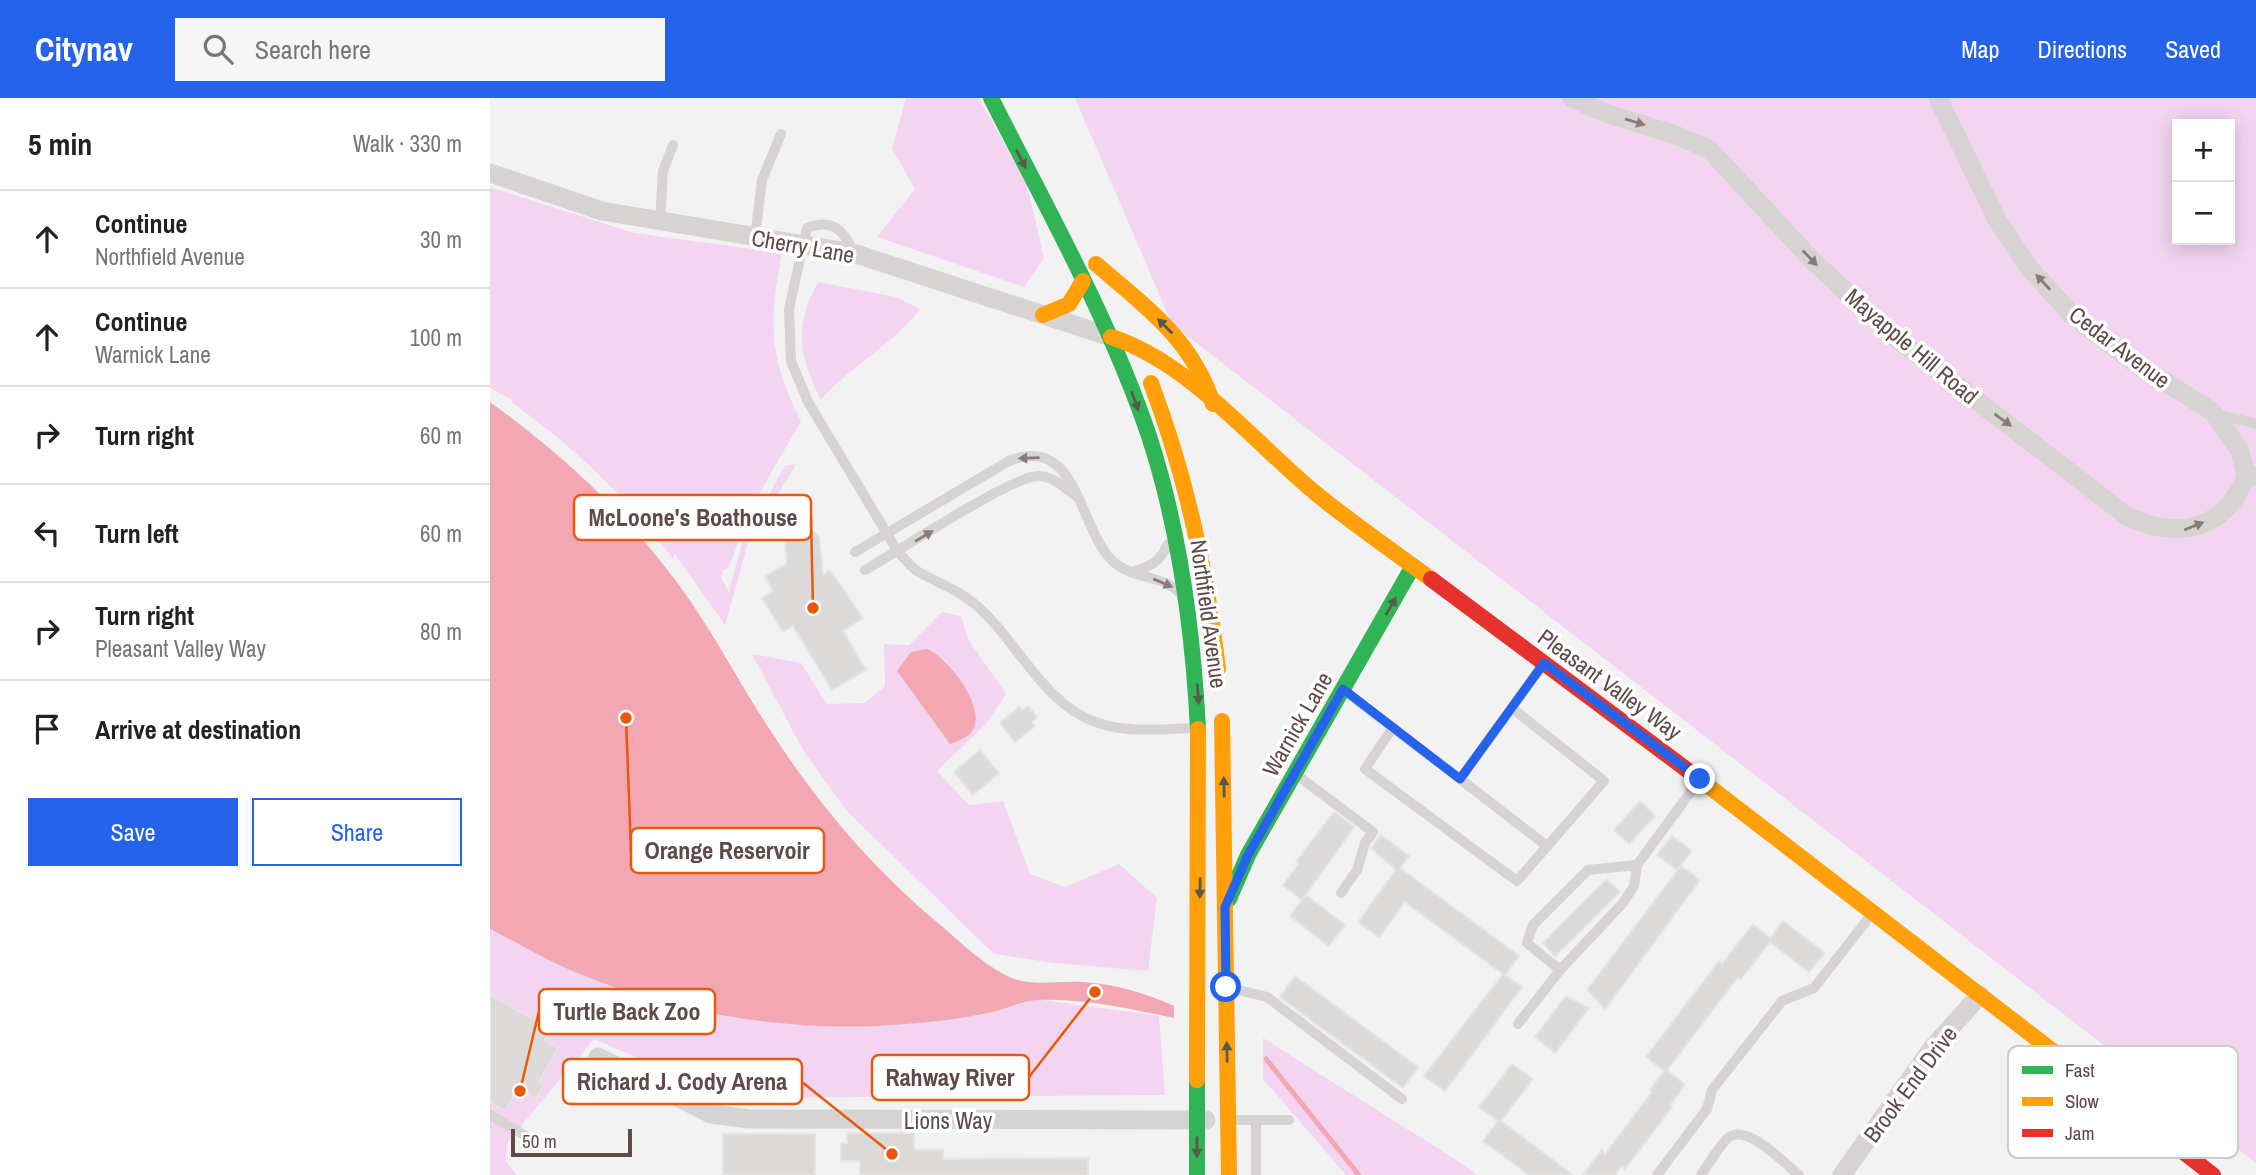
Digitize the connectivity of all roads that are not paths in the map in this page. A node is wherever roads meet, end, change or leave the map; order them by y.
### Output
1 (991, 98) edge
2 (1572, 98) edge
3 (1938, 98) edge
4 (781, 134) dead end
5 (673, 145) dead end
6 (490, 173) edge
7 (660, 222) junction
8 (755, 238) junction
9 (801, 244) junction
10 (1083, 281) junction
11 (1113, 299) dead end
12 (1043, 315) junction
13 (1125, 322) dead end
14 (1111, 337) junction
15 (1136, 345) junction
16 (1213, 404) junction
17 (2213, 412) junction
18 (2256, 424) edge
19 (2251, 476) edge
20 (1164, 487) junction
21 (1077, 497) junction
22 (887, 534) junction
23 (855, 552) dead end
24 (898, 552) junction
25 (1413, 566) junction
26 (866, 570) dead end
27 (1132, 572) junction
28 (1189, 604) junction
29 (1544, 663) junction
30 (1219, 683) dead end
31 (1343, 689) junction
32 (1221, 707) dead end
33 (1512, 708) junction
34 (1393, 727) junction
35 (1201, 728) junction
36 (1294, 774) junction
37 (1460, 779) junction
38 (1700, 779) junction
39 (1547, 846) junction
40 (1200, 856) junction
41 (1224, 856) junction
42 (1637, 865) junction
43 (1341, 892) dead end
44 (1225, 907) junction
45 (1874, 912) junction
46 (1560, 970) junction
47 (1226, 987) junction
48 (1980, 995) junction
49 (1518, 1024) dead end
50 (2046, 1046) edge
51 (598, 1057) dead end
52 (1402, 1099) dead end
53 (490, 1115) edge
54 (1197, 1120) junction
55 (1228, 1120) junction
56 (1256, 1120) junction
57 (1289, 1120) dead end
58 (526, 1136) dead end
59 (2191, 1158) edge
60 (1198, 1175) edge
61 (1229, 1175) edge
62 (1256, 1175) edge
63 (1657, 1175) edge
64 (1701, 1175) edge
65 (1799, 1175) edge
66 (1842, 1175) edge
67 (2213, 1175) edge

1 -> 10 main road, Northfield Avenue
2 -> 19 street, Mayapple Hill Road
17 -> 3 street, Cedar Avenue
4 - 8 lane
5 - 7 lane
6 - 7 street, Cherry Lane
7 - 8 street, Cherry Lane
8 - 9 street, Cherry Lane
9 - 12 street, Cherry Lane
9 - 22 lane
10 - 12 main road
10 - 14 main road, Northfield Avenue
16 -> 11 main road
12 - 14 street, Cherry Lane
13 - 15 main road, Northfield Avenue
14 - 15 main road, Pleasant Valley Way
14 -> 20 main road, Northfield Avenue
15 - 16 main road, Pleasant Valley Way
15 - 30 main road, Northfield Avenue
16 - 25 main road, Pleasant Valley Way
17 - 18 lane
17 - 19 street, Cedar Avenue
20 - 27 lane
20 - 28 main road, Northfield Avenue
21 -> 22 lane
24 -> 21 lane
21 - 27 lane
22 - 23 lane
22 - 24 lane
24 - 26 lane
24 - 35 lane
25 - 29 main road, Pleasant Valley Way
31 -> 25 main road, Warnick Lane
27 -> 28 lane
28 -> 35 main road, Northfield Avenue
29 - 33 lane
29 - 38 main road, Pleasant Valley Way
31 - 34 lane
31 - 36 main road, Warnick Lane
41 -> 32 main road, Northfield Avenue
33 - 37 lane
33 - 39 lane
34 - 37 lane
34 - 39 lane
35 - 40 main road, Northfield Avenue
36 - 43 lane
36 - 44 main road, Warnick Lane
37 - 39 lane
38 - 42 lane
38 - 45 main road, Pleasant Valley Way
40 - 41 main road
40 -> 54 main road, Northfield Avenue
41 - 44 main road, Northfield Avenue
42 - 46 lane
42 - 46 lane
44 - 47 main road, Northfield Avenue
45 - 48 main road, Pleasant Valley Way
45 - 63 lane
46 - 49 lane
47 - 52 lane
55 -> 47 main road, Northfield Avenue
48 - 50 main road, Pleasant Valley Way
48 - 66 street, Brook End Drive
51 - 54 street, Lions Way
53 - 58 lane
54 - 55 street, Lions Way
54 -> 60 main road, Northfield Avenue
55 - 56 lane
55 - 61 main road, Northfield Avenue
56 - 57 lane
56 - 62 lane
59 - 67 main road, Pleasant Valley Way
64 - 65 lane

